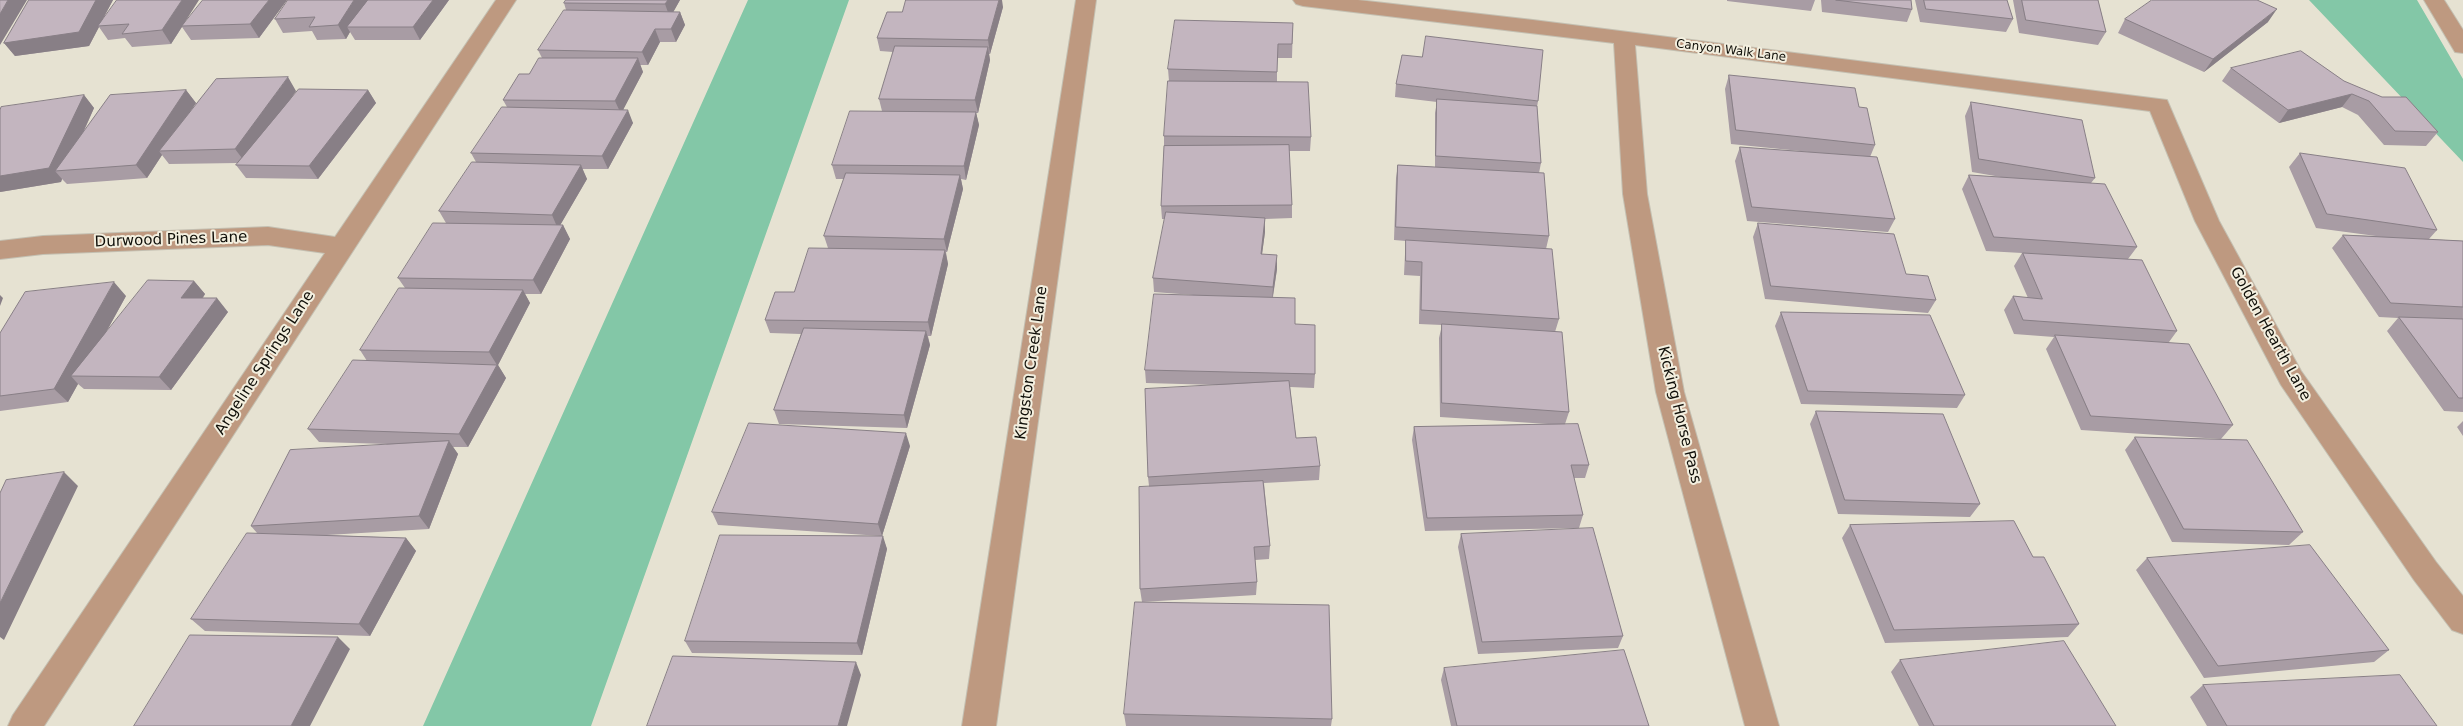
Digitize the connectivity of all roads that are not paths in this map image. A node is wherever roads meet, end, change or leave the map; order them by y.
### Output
1 (506, 0) edge
2 (1086, 0) edge
3 (1303, 0) edge
4 (2434, 0) edge
5 (1624, 38) junction
6 (2463, 46) edge
7 (2159, 105) joint
8 (342, 248) junction
9 (0, 250) edge
10 (2463, 620) edge
11 (25, 726) edge
12 (979, 726) edge
13 (1762, 726) edge

1 - 8 street, Angeline Springs Lane
2 - 12 street, Kingston Creek Lane
3 - 5 street, Canyon Walk Lane
4 - 6 street
5 - 7 street, Canyon Walk Lane
5 - 13 street, Kicking Horse Pass
7 - 10 street, Golden Hearth Lane
8 - 9 street, Durwood Pines Lane
8 - 11 street, Angeline Springs Lane

